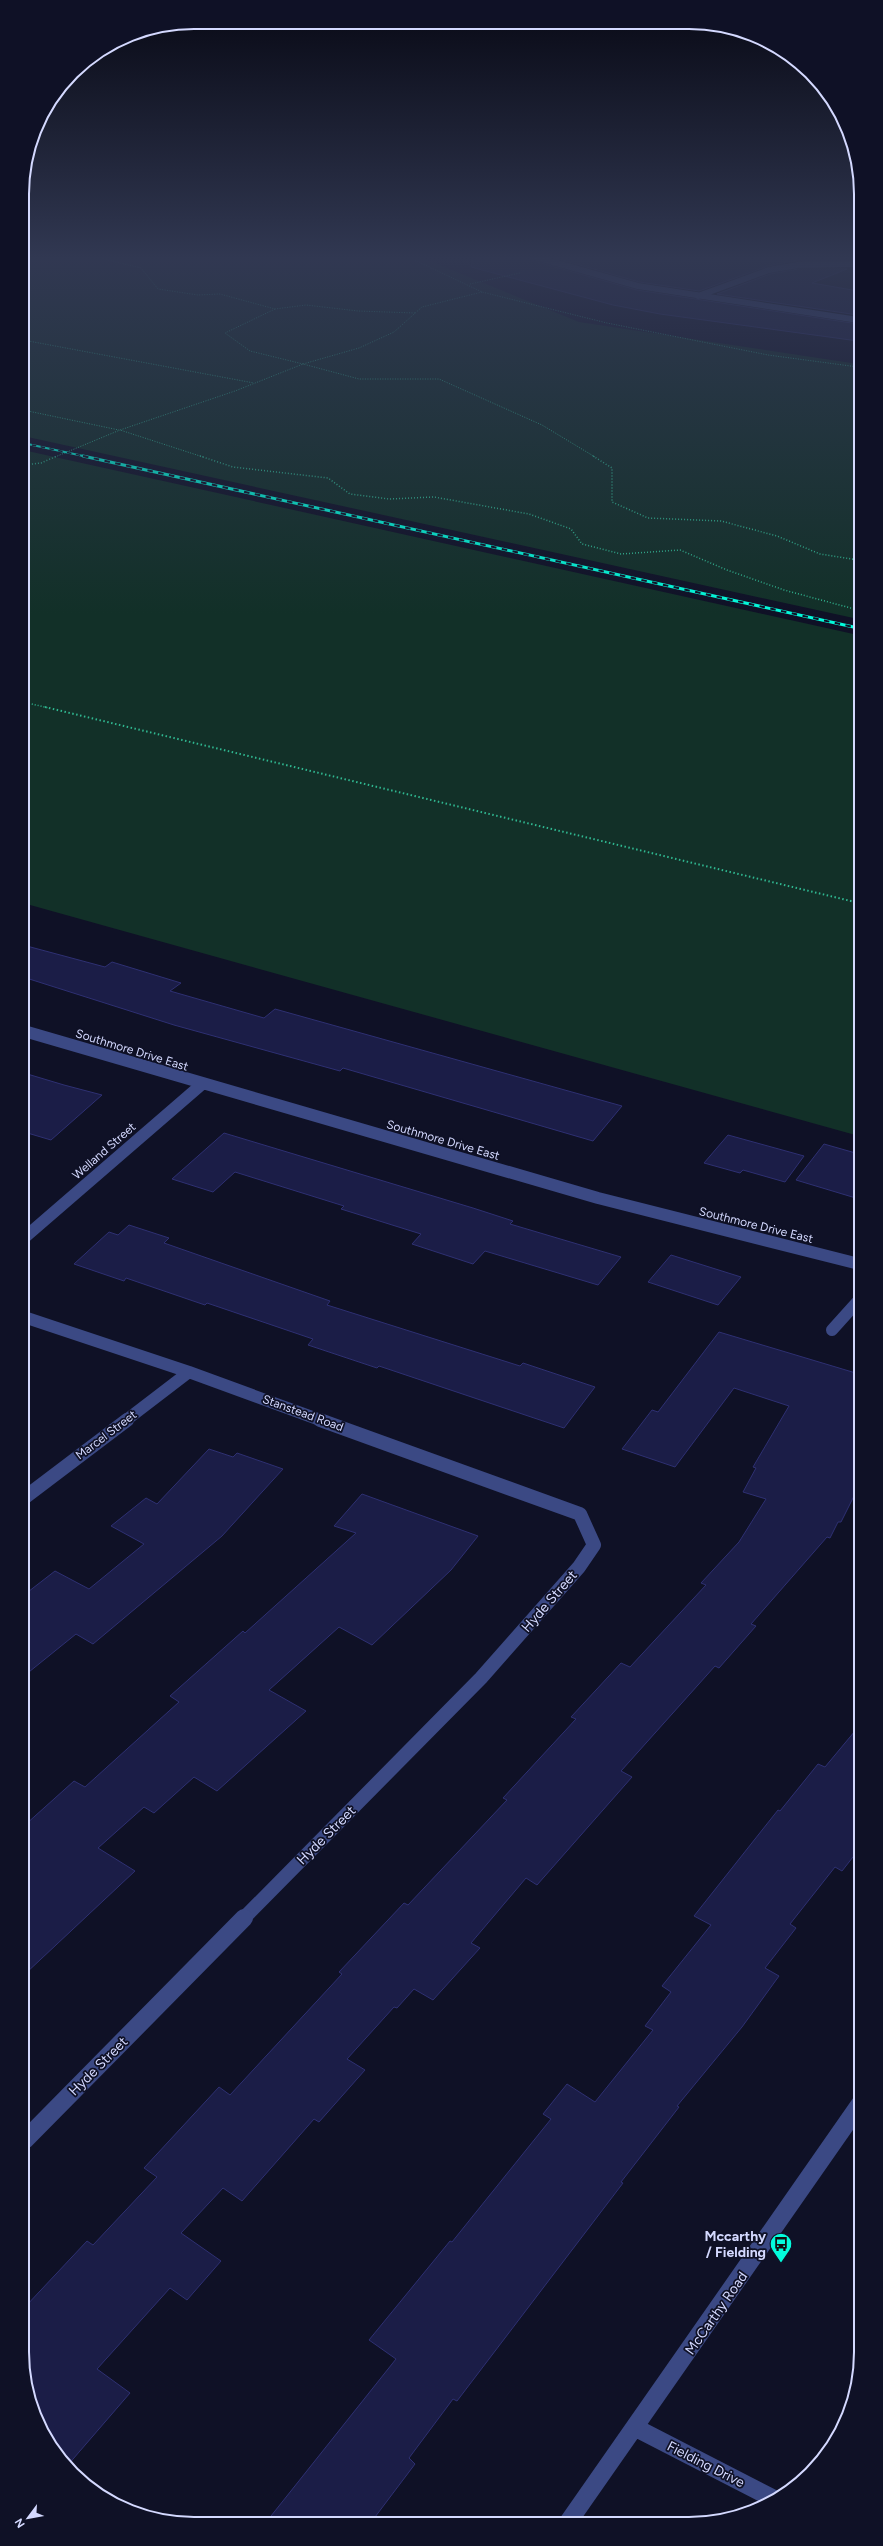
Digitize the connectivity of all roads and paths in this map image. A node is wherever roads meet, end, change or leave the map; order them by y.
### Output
1 (216, 376) edge
2 (273, 376) edge
3 (347, 376) edge
4 (255, 383) junction
5 (29, 411) edge
6 (120, 430) junction
7 (29, 464) edge
8 (854, 559) edge
9 (854, 609) edge
10 (29, 703) edge
11 (854, 902) edge
12 (29, 1033) edge
13 (201, 1085) junction
14 (29, 1234) edge
15 (854, 1263) edge
16 (854, 1306) edge
17 (29, 1319) edge
18 (832, 1330) dead end
19 (189, 1372) junction
20 (29, 1494) edge
21 (580, 1514) joint
22 (854, 2113) edge
23 (29, 2136) edge
24 (636, 2428) junction
25 (769, 2496) edge
26 (572, 2517) edge

1 - 4 path
2 - 4 path
3 - 8 path
4 - 6 path
5 - 6 path
6 - 7 path
6 - 9 path
10 - 11 path
12 - 13 street, Southmore Drive East
13 - 14 street, Welland Street
13 - 15 street, Southmore Drive East
16 - 18 street
17 - 19 street, Stanstead Road
19 - 20 street, Marcel Street
19 - 21 street, Stanstead Road
21 - 23 street, Hyde Street
22 - 24 street, McCarthy Road
24 - 25 street, Fielding Drive
24 - 26 street, McCarthy Road

